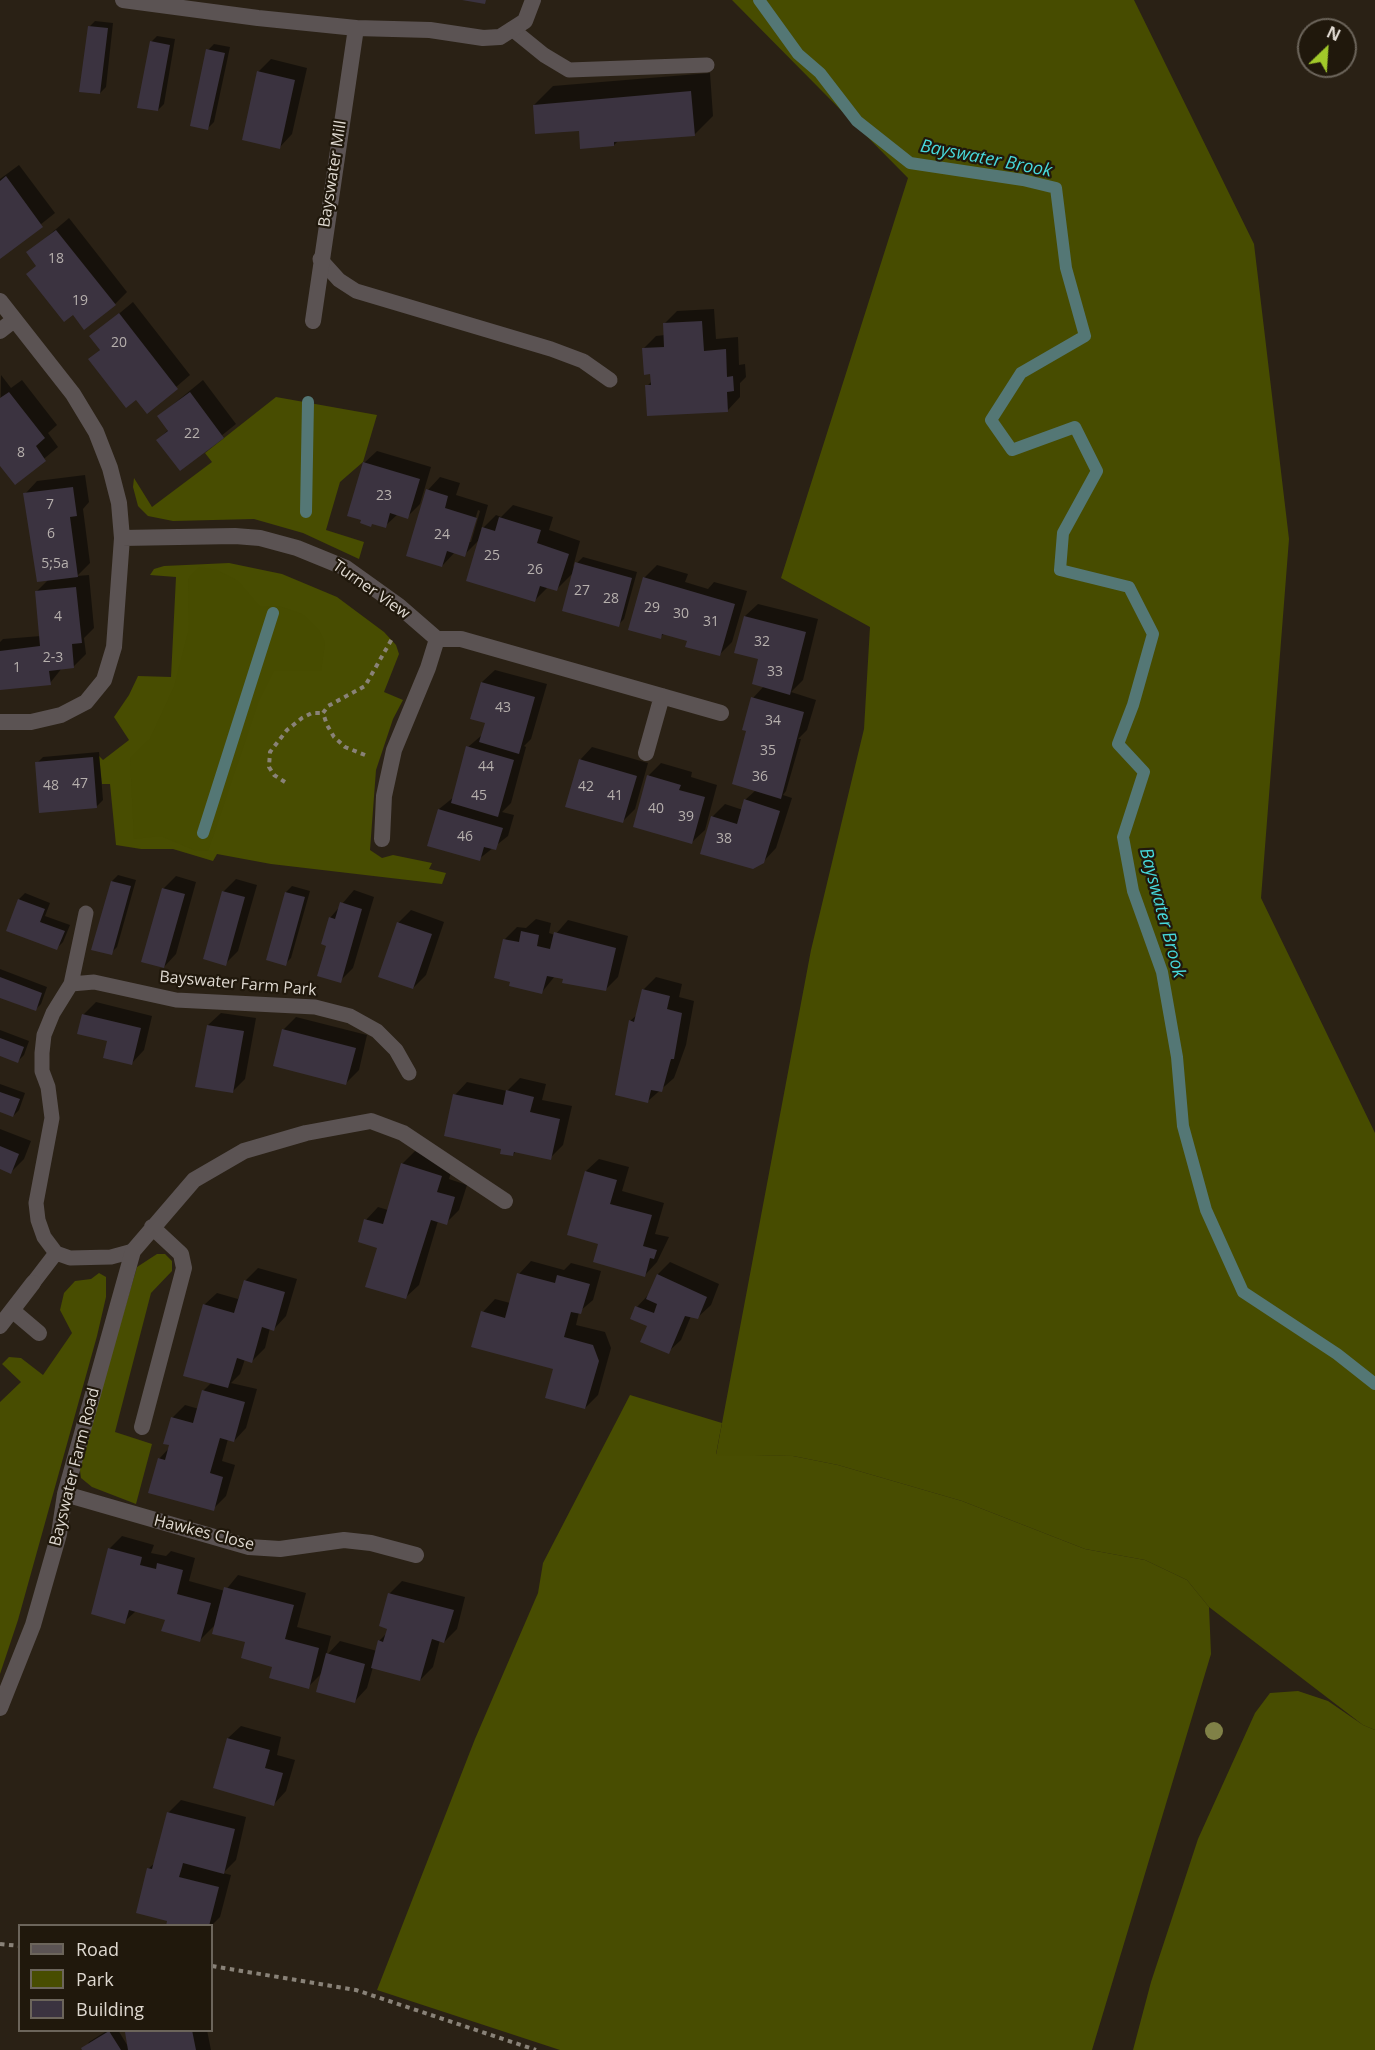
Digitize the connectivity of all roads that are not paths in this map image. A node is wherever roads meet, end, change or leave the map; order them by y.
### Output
1 (123, 0) edge
2 (533, 0) edge
3 (356, 28) junction
4 (512, 29) junction
5 (707, 65) dead end
6 (320, 259) junction
7 (0, 301) edge
8 (14, 320) junction
9 (313, 321) dead end
10 (0, 331) edge
11 (610, 380) dead end
12 (122, 538) junction
13 (437, 639) junction
14 (662, 696) junction
15 (721, 713) dead end
16 (0, 722) edge
17 (646, 753) dead end
18 (382, 839) dead end
19 (86, 913) dead end
20 (71, 984) junction
21 (409, 1073) dead end
22 (505, 1201) dead end
23 (152, 1227) junction
24 (133, 1251) junction
25 (56, 1253) junction
26 (33, 1284) joint
27 (13, 1311) junction
28 (0, 1326) edge
29 (39, 1333) dead end
30 (142, 1427) dead end
31 (65, 1494) junction
32 (416, 1555) dead end
33 (0, 1708) edge

1 - 3 street
2 - 4 street
3 - 4 street
3 - 6 street, Bayswater Mill
4 - 5 lane
6 - 9 street, Bayswater Mill
6 - 11 lane
7 - 8 street
8 - 10 street
8 - 12 street
12 - 13 street, Turner View
12 - 16 street
13 - 14 street
13 - 18 street
14 - 15 street
14 - 17 street
19 - 20 lane
20 - 21 lane, Bayswater Farm Park
20 - 25 lane
22 - 23 street, Bayswater Farm Road
23 - 24 street, Bayswater Farm Road
23 - 30 street
24 - 25 lane
24 - 31 street, Bayswater Farm Road
25 - 26 lane
26 - 27 street
27 - 28 street
27 - 29 street
31 - 32 street, Hawkes Close
31 - 33 street, Bayswater Farm Road

